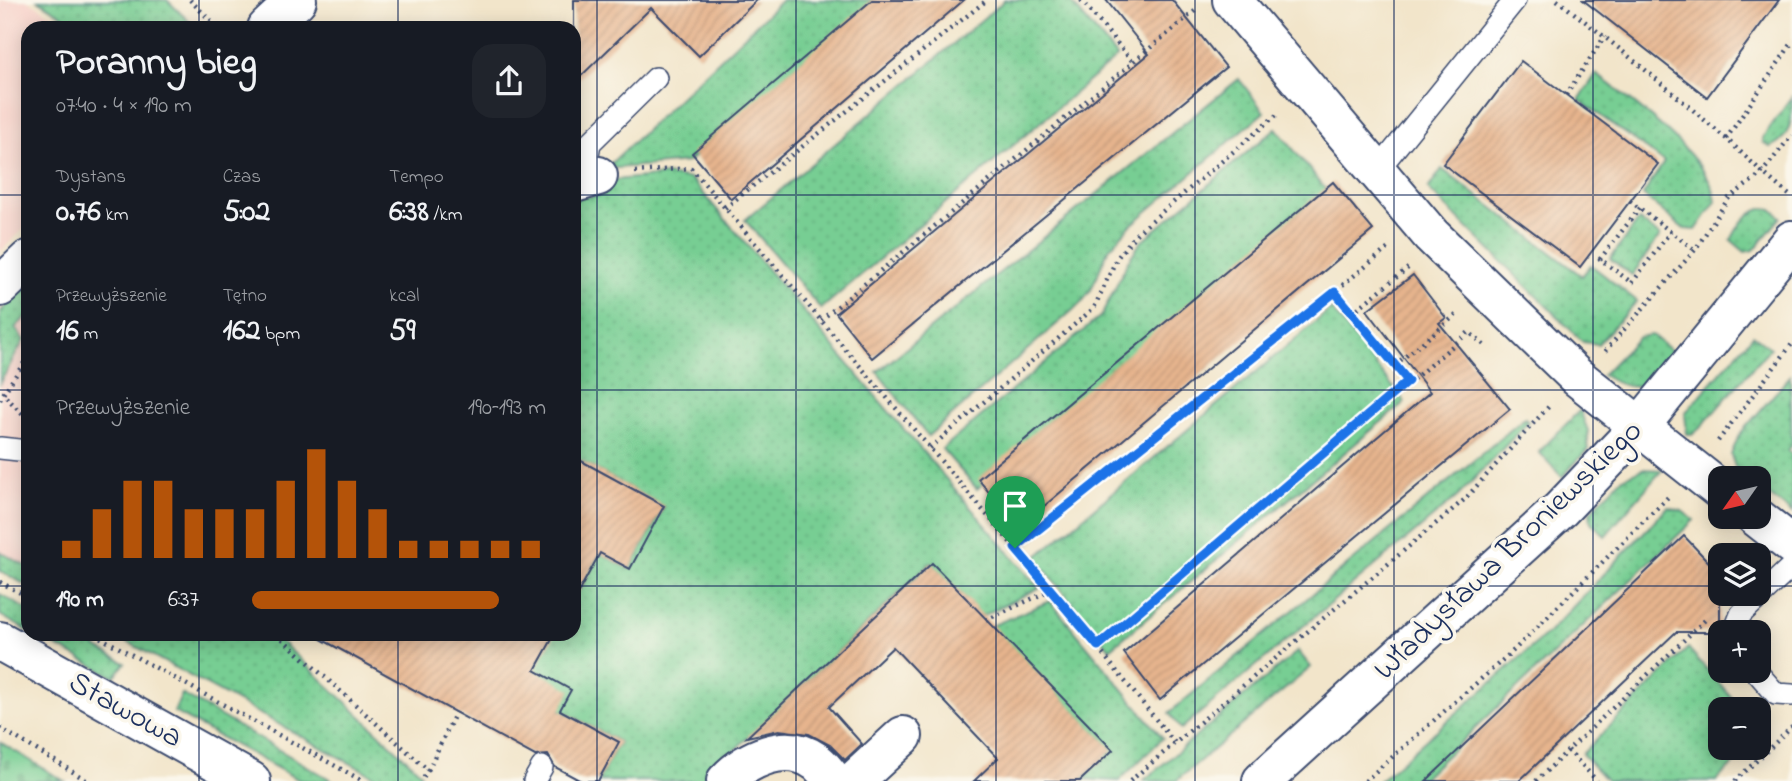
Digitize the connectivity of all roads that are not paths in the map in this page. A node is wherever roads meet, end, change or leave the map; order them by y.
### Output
1 (297, 0) edge
2 (1515, 0) edge
3 (1214, 5) edge
4 (274, 21) edge
5 (656, 78) dead end
6 (1377, 172) junction
7 (585, 180) edge
8 (1792, 240) edge
9 (21, 267) edge
10 (0, 287) edge
11 (1640, 426) junction
12 (0, 448) edge
13 (21, 450) edge
14 (1707, 480) edge
15 (1771, 529) edge
16 (1792, 545) edge
17 (1792, 566) edge
18 (1739, 620) edge
19 (0, 641) edge
20 (1766, 683) edge
21 (1792, 695) edge
22 (903, 736) dead end
23 (251, 781) edge
24 (726, 781) edge
25 (834, 781) edge
26 (854, 781) edge
27 (1262, 781) edge

1 - 4 street
2 - 6 lane
3 - 6 street
5 - 7 lane
6 - 11 street
8 - 11 street, Władysława Broniewskiego
9 - 10 street
11 - 14 street
11 - 27 street, Władysława Broniewskiego
12 - 13 lane
15 - 16 street
17 - 18 lane
19 - 23 street, Stawowa
20 - 21 lane
22 - 26 street
24 - 25 street

